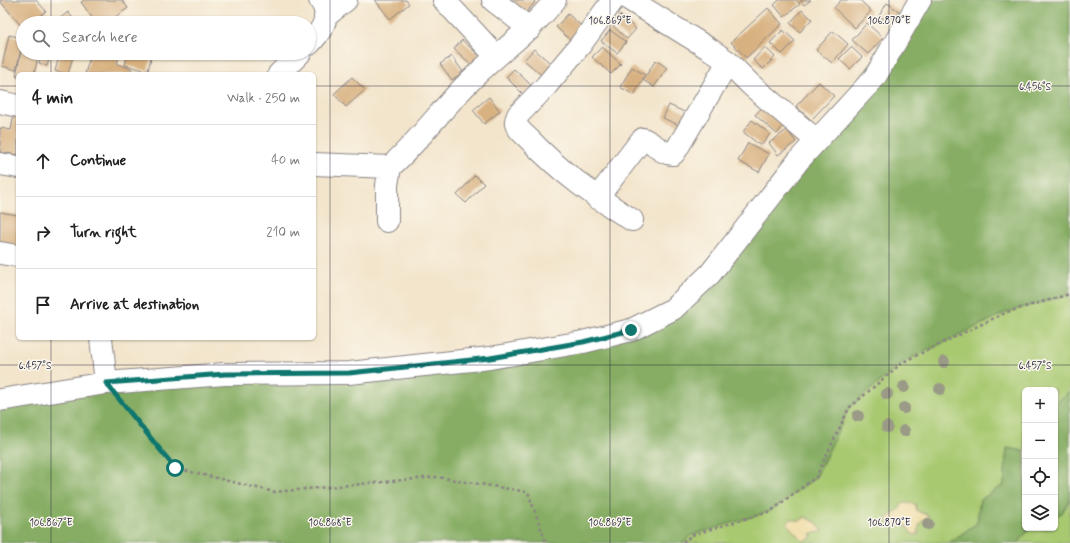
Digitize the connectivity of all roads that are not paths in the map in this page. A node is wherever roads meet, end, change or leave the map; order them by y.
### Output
1 (346, 0) edge
2 (444, 0) edge
3 (493, 0) edge
4 (555, 0) edge
5 (613, 0) edge
6 (630, 0) edge
7 (920, 0) edge
8 (323, 9) edge
9 (530, 29) junction
10 (316, 36) edge
11 (496, 56) junction
12 (293, 60) edge
13 (728, 62) junction
14 (281, 72) edge
15 (0, 102) edge
16 (16, 106) edge
17 (816, 140) junction
18 (0, 164) edge
19 (316, 164) edge
20 (16, 167) edge
21 (390, 167) junction
22 (597, 198) junction
23 (632, 220) dead end
24 (386, 221) dead end
25 (0, 253) edge
26 (16, 256) edge
27 (101, 340) edge
28 (106, 383) junction
29 (0, 400) edge

1 - 8 street
2 - 11 street
3 - 9 street
4 - 9 street
5 - 22 street
6 - 13 street
7 - 17 street
8 - 10 street
9 - 11 street
11 - 21 street
12 - 14 street
13 - 17 street
13 - 22 street
15 - 16 street
17 - 28 street
18 - 20 street
19 - 21 street
21 - 24 street
22 - 23 street
25 - 26 street
27 - 28 street
28 - 29 street

